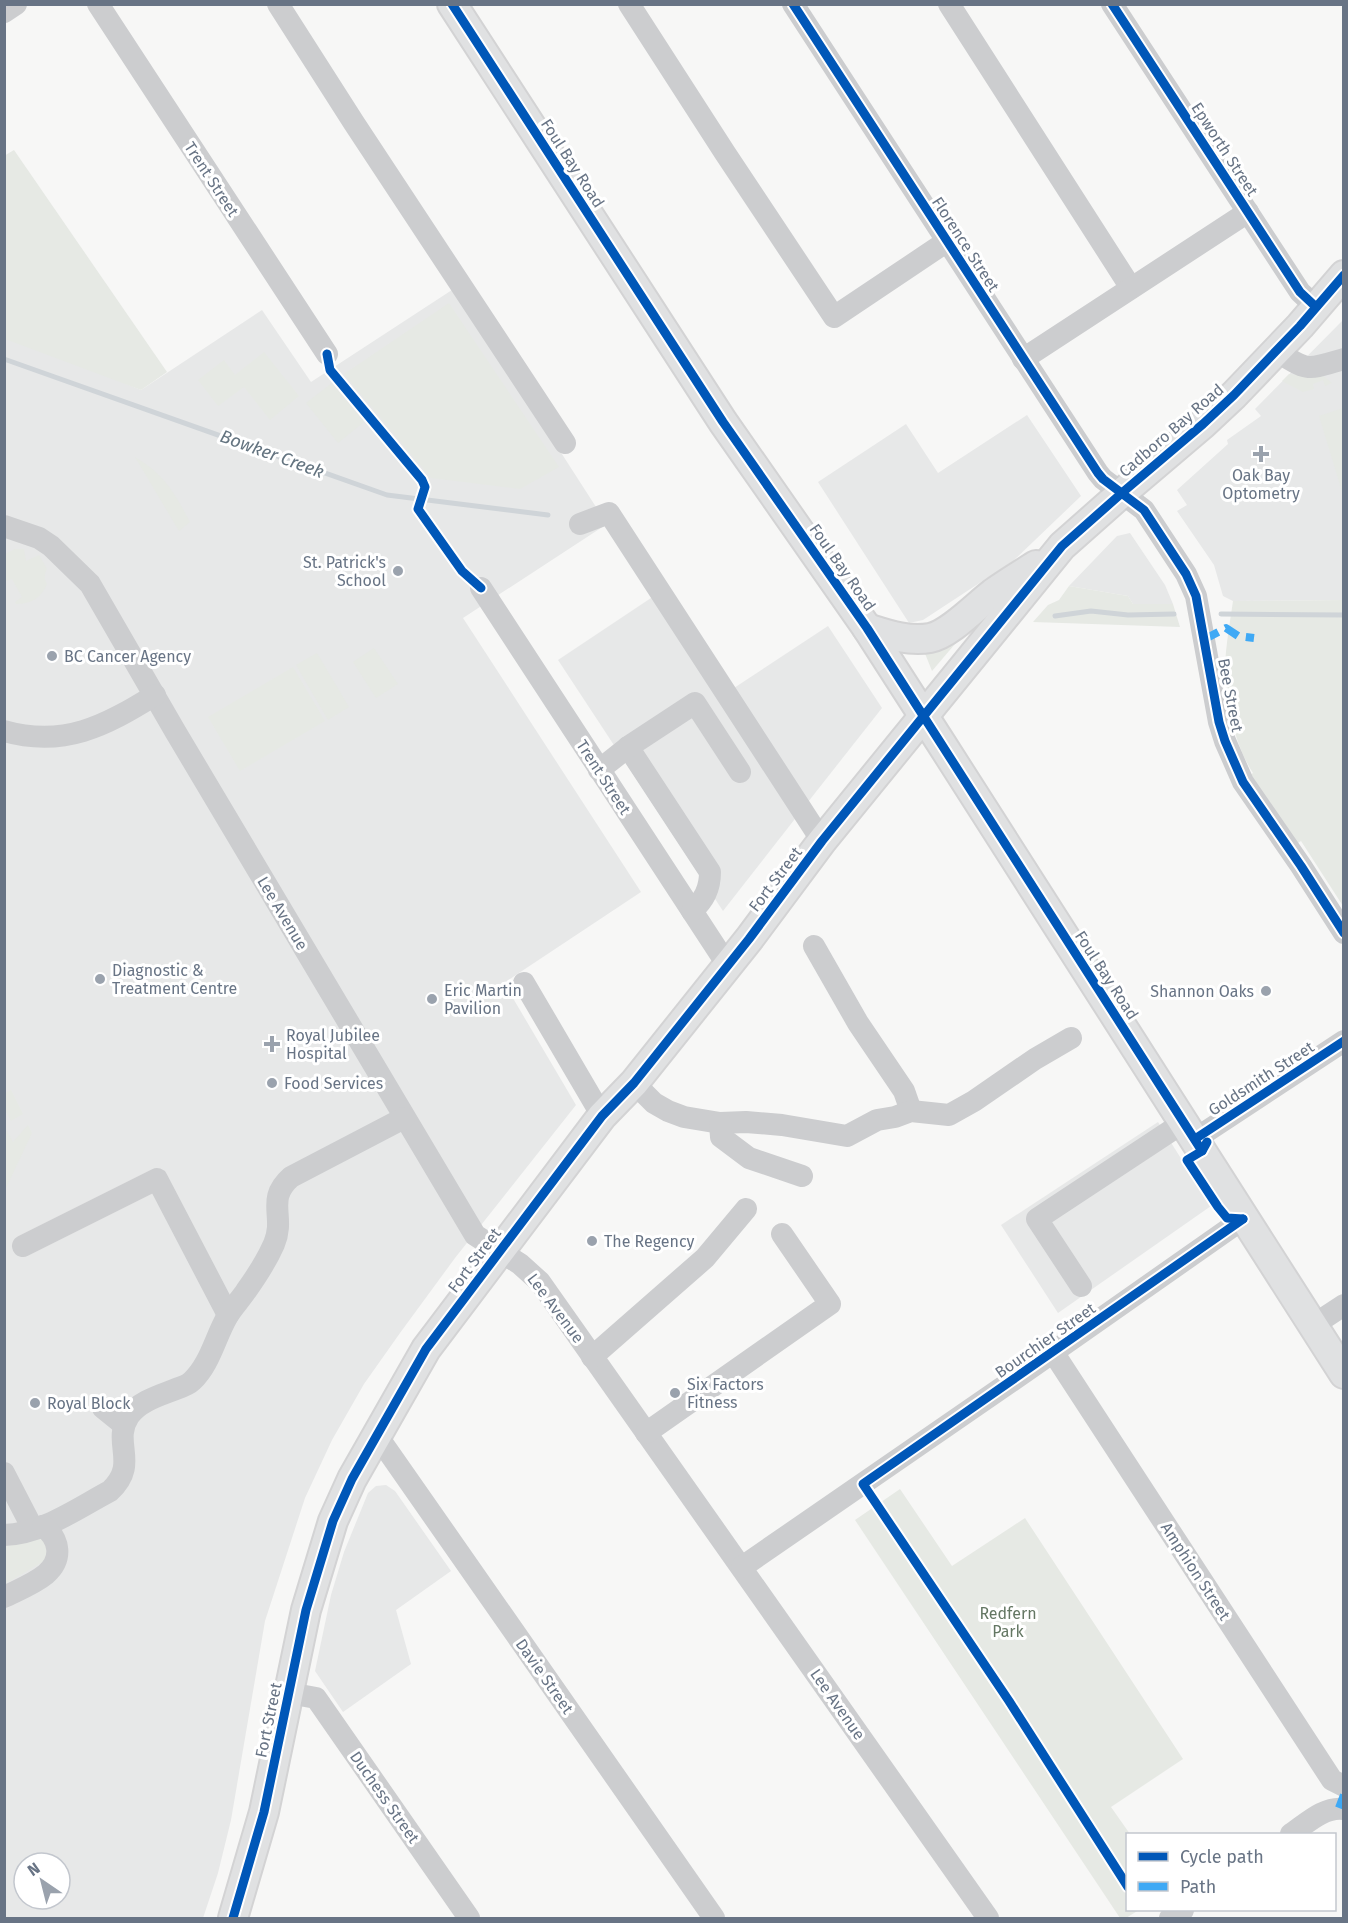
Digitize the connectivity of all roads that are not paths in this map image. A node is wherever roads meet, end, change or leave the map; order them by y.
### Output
1 (16, 4) edge
2 (98, 4) edge
3 (278, 4) edge
4 (452, 4) edge
5 (629, 4) edge
6 (793, 4) edge
7 (949, 4) edge
8 (1112, 4) edge
9 (4, 12) edge
10 (1248, 212) junction
11 (946, 242) junction
12 (1344, 275) edge
13 (1131, 288) junction
14 (1316, 307) junction
15 (1276, 351) junction
16 (327, 354) dead end
17 (1023, 359) junction
18 (1344, 359) edge
19 (565, 443) dead end
20 (1123, 492) junction
21 (580, 524) dead end
22 (4, 526) edge
23 (1062, 546) junction
24 (481, 588) dead end
25 (867, 628) junction
26 (155, 695) junction
27 (924, 716) junction
28 (4, 731) edge
29 (628, 747) junction
30 (599, 770) junction
31 (740, 772) dead end
32 (822, 841) junction
33 (692, 912) junction
34 (1344, 933) edge
35 (814, 946) dead end
36 (728, 966) junction
37 (524, 983) dead end
38 (1071, 1038) dead end
39 (1344, 1041) edge
40 (634, 1083) junction
41 (911, 1111) junction
42 (603, 1116) junction
43 (404, 1118) junction
44 (720, 1123) junction
45 (1189, 1131) junction
46 (802, 1176) dead end
47 (746, 1209) dead end
48 (1243, 1219) junction
49 (782, 1234) dead end
50 (23, 1246) dead end
51 (498, 1252) junction
52 (1081, 1286) dead end
53 (1344, 1305) edge
54 (237, 1311) junction
55 (1312, 1326) junction
56 (1053, 1352) junction
57 (592, 1357) junction
58 (1344, 1374) edge
59 (103, 1408) dead end
60 (124, 1425) junction
61 (646, 1433) junction
62 (376, 1434) junction
63 (4, 1473) edge
64 (38, 1528) junction
65 (4, 1535) edge
66 (742, 1567) junction
67 (4, 1597) edge
68 (290, 1693) junction
69 (1344, 1786) edge
70 (1341, 1808) edge
71 (1293, 1833) edge
72 (233, 1918) edge
73 (469, 1918) edge
74 (714, 1918) edge
75 (988, 1918) edge

1 - 9 street
2 - 16 street, Trent Street
3 - 19 street
4 - 25 main road, Foul Bay Road
5 - 11 street
6 - 11 street, Florence Street
7 - 13 street
8 - 10 street, Epworth Street
10 - 13 street
10 - 14 street, Epworth Street
11 - 17 street, Florence Street
12 - 14 main road, Cadboro Bay Road
13 - 17 street
14 - 15 main road, Cadboro Bay Road
15 - 18 street
15 - 20 main road, Cadboro Bay Road
17 - 20 street, Florence Street
20 - 23 main road, Cadboro Bay Road
20 - 34 street, Bee Street
21 - 32 street
22 - 26 street, Lee Avenue
23 - 25 main road
23 - 27 main road, Cadboro Bay Road
24 - 30 street, Trent Street
25 - 27 main road, Foul Bay Road
26 - 28 street
26 - 43 street, Lee Avenue
27 - 32 main road, Fort Street
27 - 45 main road, Foul Bay Road
29 - 30 street
29 - 31 street
29 - 33 street
30 - 33 street, Trent Street
32 - 36 main road, Fort Street
33 - 36 street, Trent Street
35 - 41 street
36 - 40 main road, Fort Street
37 - 42 street
38 - 41 street
39 - 45 street, Goldsmith Street
40 - 42 main road, Fort Street
40 - 44 street
41 - 44 street
42 - 51 main road, Fort Street
43 - 51 street, Lee Avenue
43 - 54 street
44 - 46 street
45 - 48 main road, Foul Bay Road
45 - 52 street, Goldsmith Street
47 - 57 street
48 - 55 main road, Foul Bay Road
48 - 56 street, Bourchier Street
49 - 61 street
50 - 54 street
51 - 57 street, Lee Avenue
51 - 62 main road, Fort Street
53 - 55 street
54 - 60 street
55 - 58 main road, Foul Bay Road
56 - 66 street, Bourchier Street
56 - 69 street, Amphion Street
57 - 61 street, Lee Avenue
59 - 60 street
60 - 64 street
61 - 66 street, Lee Avenue
62 - 68 main road, Fort Street
62 - 74 street, Davie Street
63 - 64 street
64 - 65 street
64 - 67 street
66 - 75 street, Lee Avenue
68 - 72 main road, Fort Street
68 - 73 street, Duchess Street
70 - 71 street

